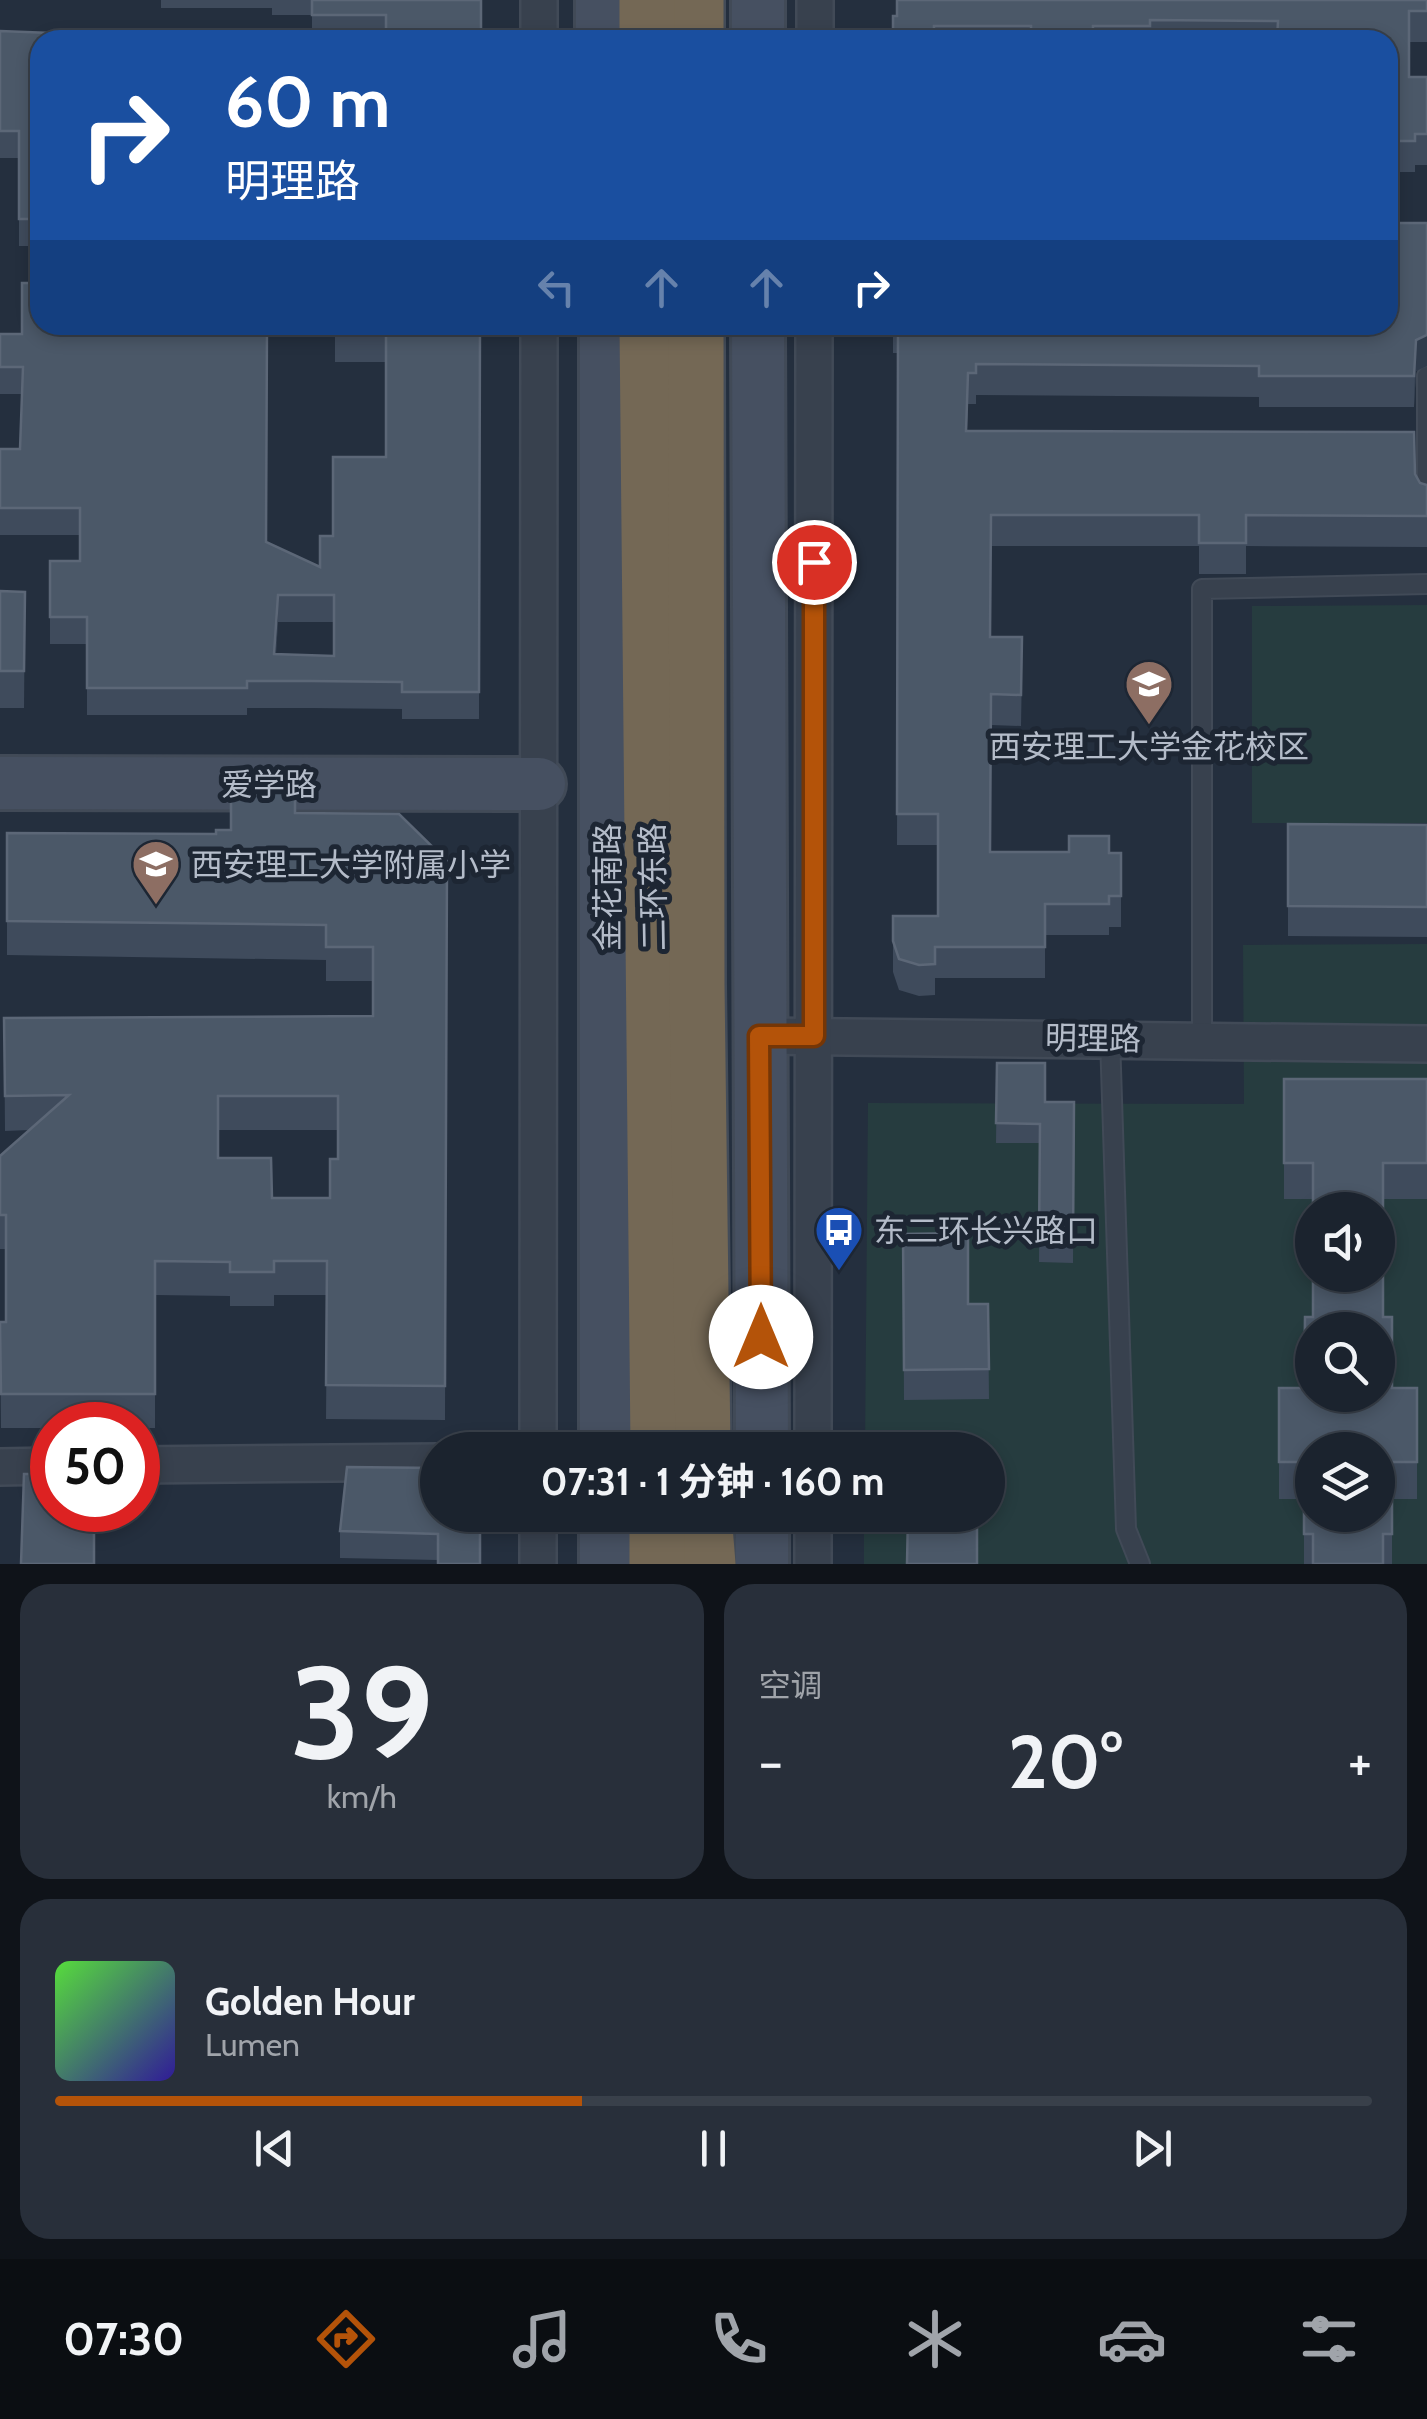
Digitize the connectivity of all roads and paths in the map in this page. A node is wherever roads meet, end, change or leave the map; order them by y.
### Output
1 (539, 0) edge
2 (602, 0) edge
3 (648, 0) edge
4 (696, 0) edge
5 (758, 0) edge
6 (815, 0) edge
7 (539, 30) edge
8 (602, 30) edge
9 (648, 30) edge
10 (696, 30) edge
11 (758, 30) edge
12 (815, 30) edge
13 (539, 335) edge
14 (606, 335) edge
15 (647, 335) edge
16 (696, 335) edge
17 (758, 335) edge
18 (814, 335) edge
19 (1427, 376) edge
20 (1427, 504) edge
21 (1427, 584) edge
22 (0, 783) edge
23 (539, 784) junction
24 (675, 986) junction
25 (759, 1036) junction
26 (814, 1036) junction
27 (1110, 1038) junction
28 (1202, 1040) junction
29 (1427, 1044) edge
30 (538, 1432) edge
31 (606, 1432) edge
32 (659, 1432) edge
33 (702, 1432) edge
34 (762, 1432) edge
35 (813, 1432) edge
36 (420, 1462) edge
37 (160, 1465) edge
38 (0, 1466) edge
39 (30, 1466) edge
40 (538, 1532) edge
41 (606, 1532) edge
42 (657, 1532) edge
43 (705, 1532) edge
44 (762, 1532) edge
45 (813, 1532) edge
46 (538, 1564) edge
47 (606, 1564) edge
48 (656, 1564) edge
49 (708, 1564) edge
50 (762, 1564) edge
51 (813, 1564) edge
52 (1140, 1564) edge

1 - 7 street
2 - 8 main road
3 - 9 highway
4 - 10 highway
5 - 11 main road
6 - 12 street
13 - 23 street
14 - 31 main road, 金花南路
15 - 24 highway, 二环东路
16 - 24 highway, 二环东路
17 - 25 main road
18 - 26 street
19 - 20 lane
21 - 28 lane
22 - 23 main road, 爱学路
23 - 30 street
24 - 32 highway, 二环东路
24 - 33 highway, 二环东路
25 - 26 street, 明理路
25 - 34 main road
26 - 27 street, 明理路
26 - 35 street
27 - 28 street, 明理路
27 - 52 lane
28 - 29 street, 明理路
36 - 37 street
38 - 39 street
40 - 46 street
41 - 47 main road
42 - 48 highway
43 - 49 highway
44 - 50 main road
45 - 51 street

